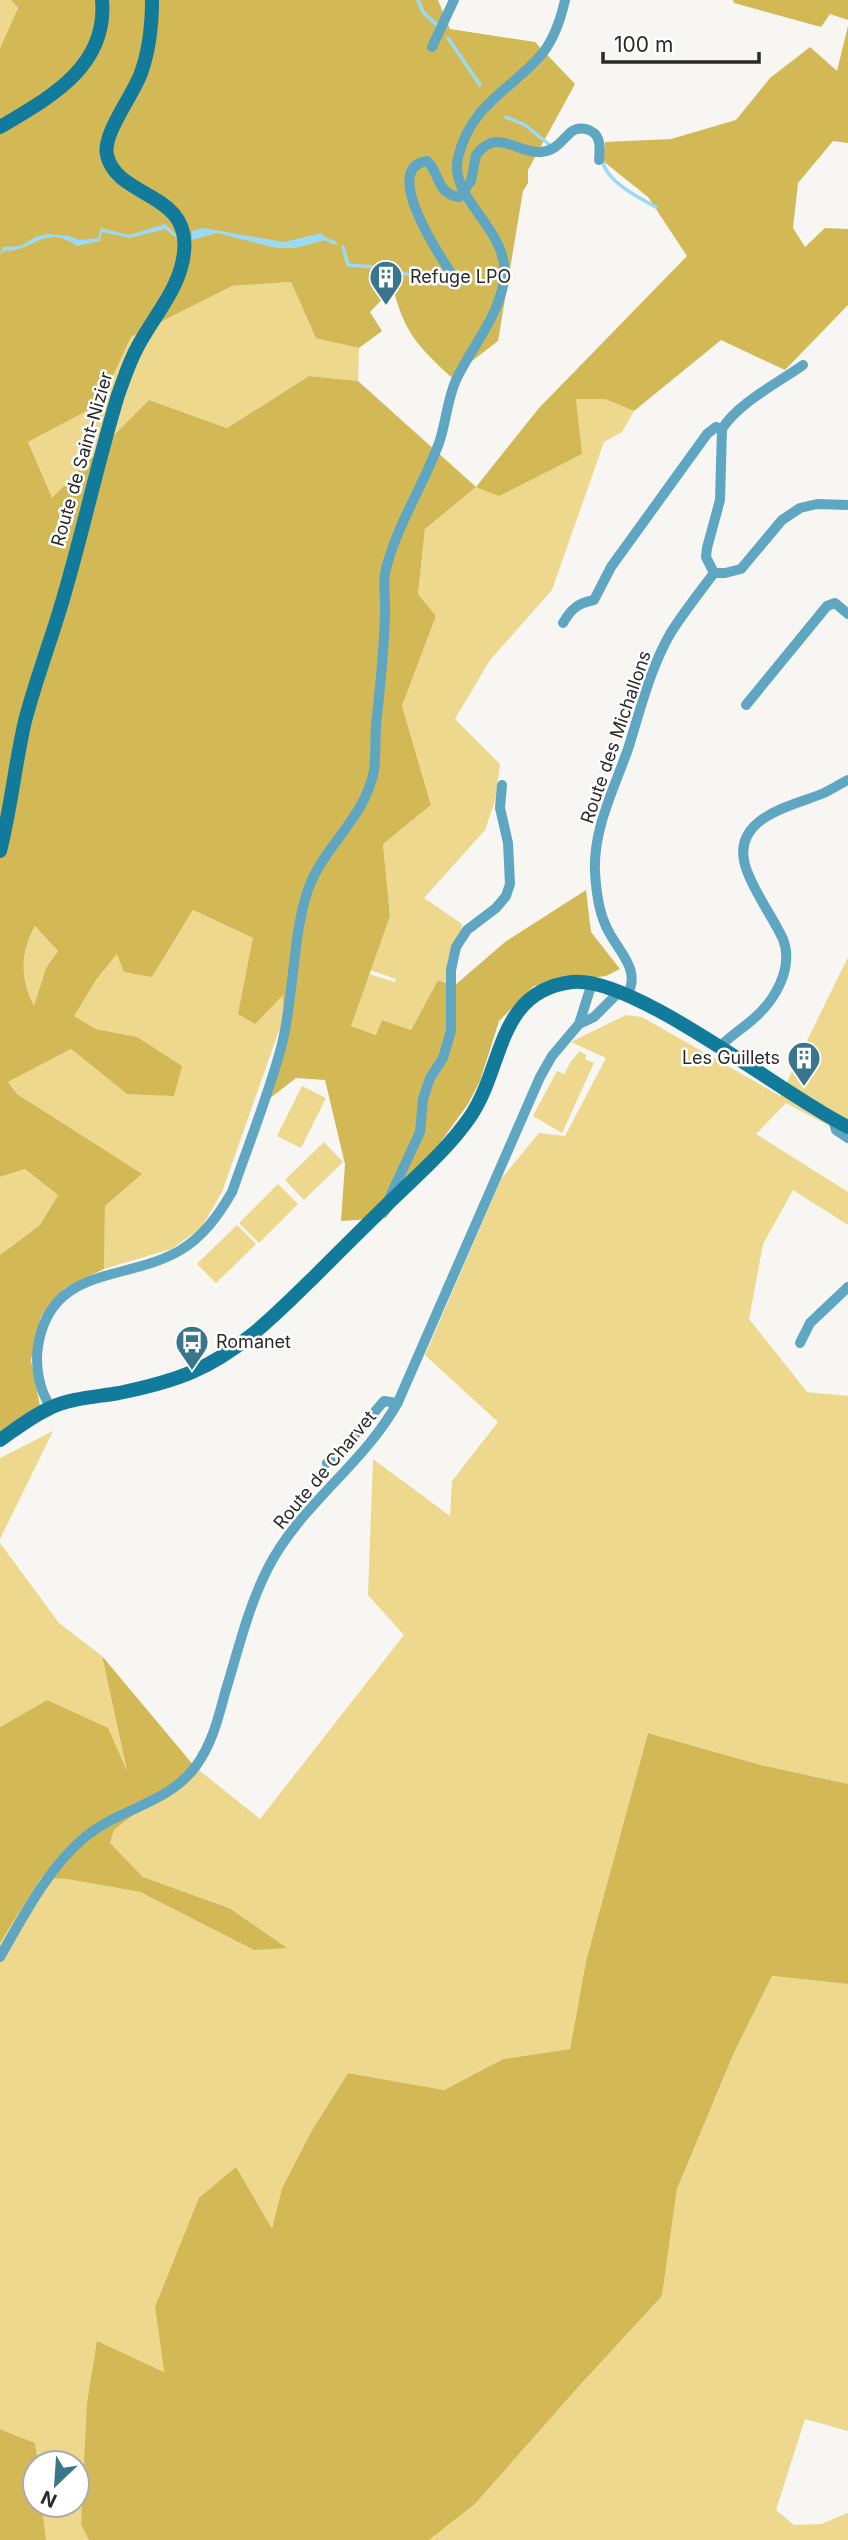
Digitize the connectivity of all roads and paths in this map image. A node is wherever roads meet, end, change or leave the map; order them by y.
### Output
1 (102, 0) edge
2 (152, 0) edge
3 (454, 0) edge
4 (565, 0) edge
5 (432, 47) dead end
6 (0, 127) edge
7 (599, 160) dead end
8 (463, 191) junction
9 (453, 285) dead end
10 (803, 365) dead end
11 (722, 429) junction
12 (848, 505) edge
13 (713, 573) junction
14 (848, 614) edge
15 (563, 623) dead end
16 (746, 705) dead end
17 (848, 780) edge
18 (502, 785) dead end
19 (0, 851) edge
20 (592, 983) junction
21 (623, 994) junction
22 (579, 1024) junction
23 (719, 1048) junction
24 (833, 1119) junction
25 (848, 1127) edge
26 (848, 1138) edge
27 (384, 1207) junction
28 (848, 1287) edge
29 (800, 1343) dead end
30 (397, 1403) junction
31 (51, 1407) junction
32 (0, 1440) edge
33 (327, 1463) dead end
34 (0, 1957) edge

1 - 6 main road
2 - 19 main road, Route de Saint-Nizier
3 - 5 street
4 - 8 street
7 - 8 street
8 - 9 street
8 - 31 street
10 - 11 street
11 - 13 street
11 - 15 street
12 - 13 street
13 - 21 street, Route des Michallons
14 - 16 street
17 - 23 street
18 - 27 street
20 - 21 main road
20 - 22 street, Route de Charvet
20 - 27 main road
21 - 22 street, Route de Charvet
21 - 23 main road
22 - 30 street, Route de Charvet
23 - 24 main road
24 - 25 main road
24 - 26 street
27 - 31 main road
28 - 29 street
30 - 33 street
30 - 34 street, Route de Charvet
31 - 32 main road

